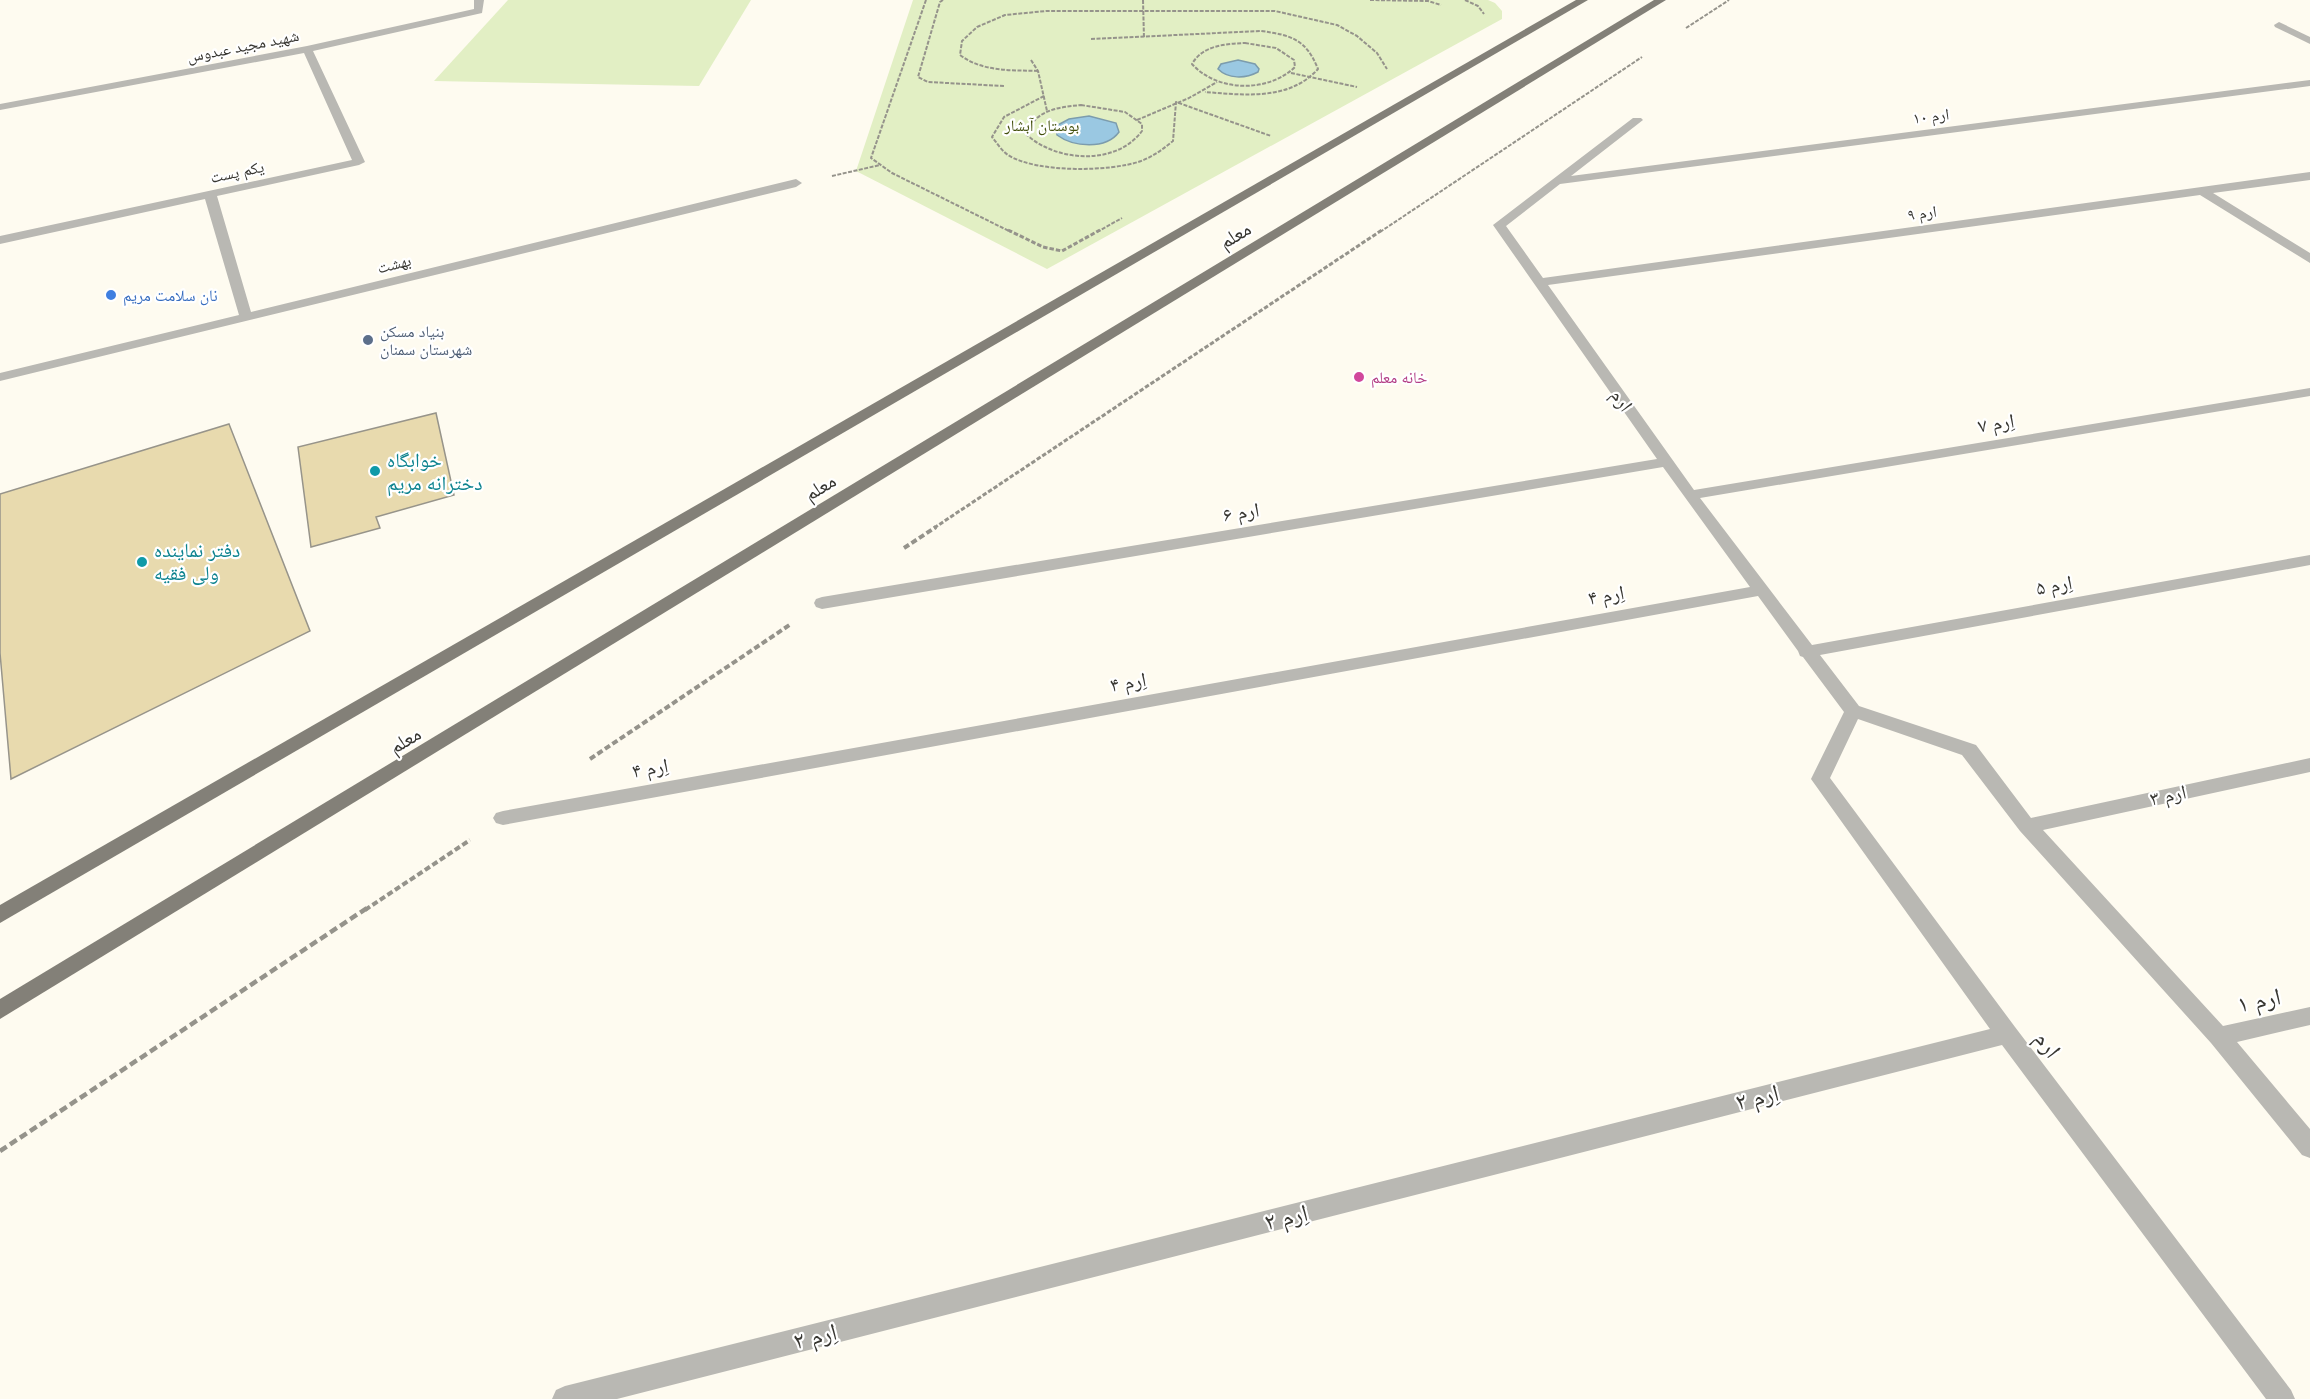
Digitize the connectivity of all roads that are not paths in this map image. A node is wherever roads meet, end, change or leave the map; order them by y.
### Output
1 (478, 0) edge
2 (1583, 0) edge
3 (1662, 0) edge
4 (2279, 25) dead end
5 (2310, 41) edge
6 (307, 49) junction
7 (2310, 83) edge
8 (0, 107) edge
9 (1637, 120) dead end
10 (2310, 176) edge
11 (1557, 182) junction
12 (796, 183) road end
13 (2202, 191) junction
14 (210, 194) junction
15 (0, 240) edge
16 (2310, 259) edge
17 (1538, 283) junction
18 (246, 317) junction
19 (0, 377) edge
20 (2310, 392) edge
21 (1666, 462) junction
22 (1690, 495) junction
23 (2310, 560) edge
24 (1762, 590) junction
25 (822, 603) dead end
26 (1806, 652) junction
27 (1853, 711) junction
28 (2310, 765) edge
29 (503, 818) dead end
30 (2027, 826) junction
31 (0, 915) edge
32 (0, 1010) edge
33 (2310, 1016) edge
34 (2007, 1034) junction
35 (2219, 1036) junction
36 (2310, 1147) edge
37 (566, 1399) edge
38 (2282, 1399) edge

1 - 6 street, شهید مجید عبدوس
2 - 31 main road, معلم
3 - 32 main road, معلم
4 - 5 street
6 - 8 street, شهید مجید عبدوس
6 - 14 street, یکم پست
7 - 11 street, ارم ۱۰
9 - 11 street, ارم
10 - 13 street, ارم ۹
11 - 17 street, ارم
12 - 18 street, بهشت
13 - 16 street
13 - 17 street, ارم ۹
14 - 15 street, یکم پست
14 - 18 street
17 - 21 street, ارم
18 - 19 street, بهشت
20 - 22 street, اِرم ۷
21 - 22 street, ارم
21 - 25 street, ارم ۶
22 - 24 street, ارم
23 - 26 street, اِرم ۵
24 - 26 street, ارم
24 - 29 street, اِرم ۴
26 - 27 street, ارم
27 - 30 street
27 - 34 street, ارم
28 - 30 street, ارم ۳
30 - 35 street
33 - 35 street, ارم ۱
34 - 37 street, اِرم ۲
34 - 38 street, ارم
35 - 36 street

